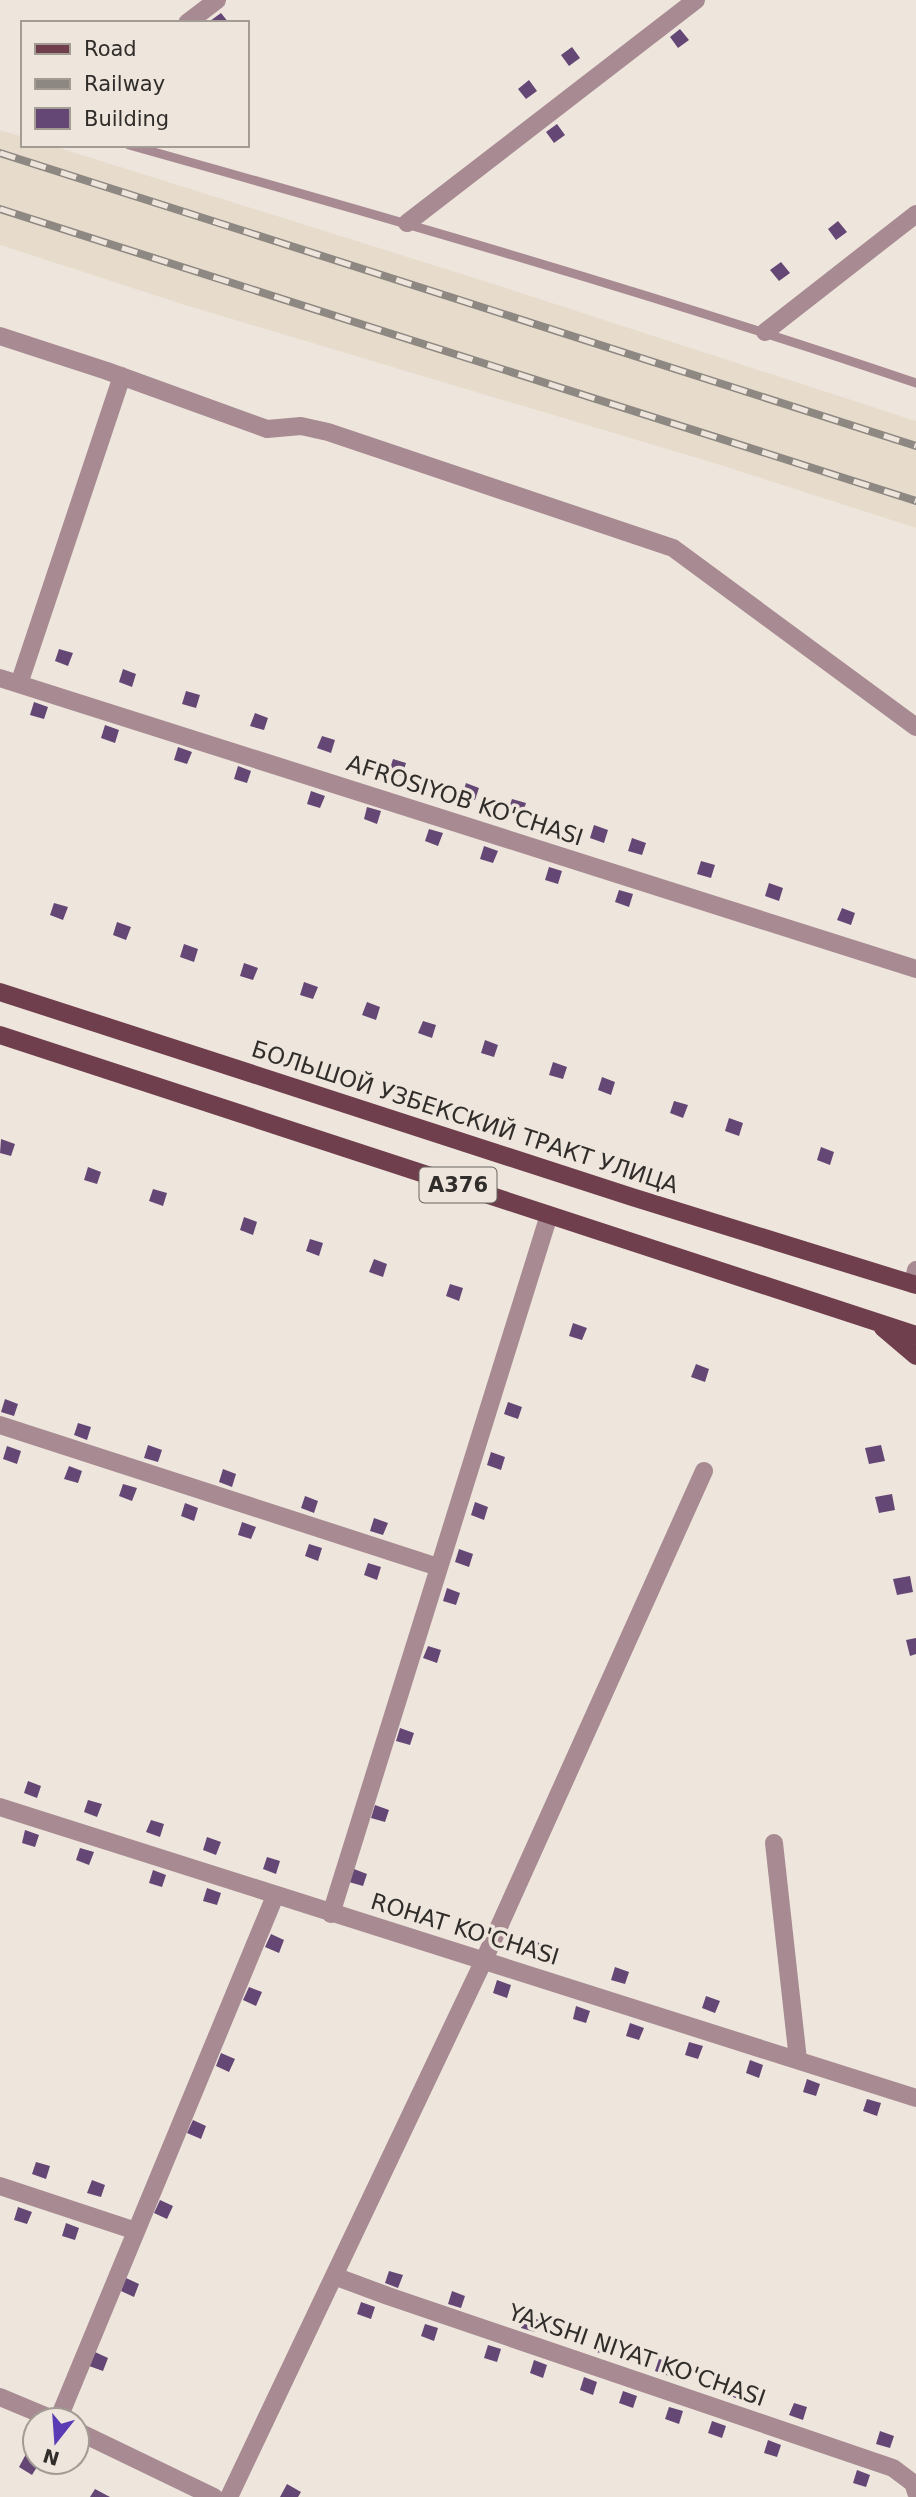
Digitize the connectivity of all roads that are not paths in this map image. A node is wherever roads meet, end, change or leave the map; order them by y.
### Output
1 (216, 0) edge
2 (696, 0) edge
3 (190, 21) edge
4 (136, 147) edge
5 (916, 214) edge
6 (407, 223) junction
7 (765, 332) junction
8 (0, 336) edge
9 (122, 376) junction
10 (916, 383) edge
11 (0, 678) edge
12 (19, 684) junction
13 (916, 727) edge
14 (916, 969) edge
15 (0, 992) edge
16 (0, 1035) edge
17 (549, 1215) junction
18 (915, 1280) edge
19 (874, 1322) junction
20 (916, 1335) edge
21 (916, 1356) edge
22 (0, 1425) edge
23 (704, 1471) dead end
24 (438, 1567) junction
25 (0, 1807) edge
26 (774, 1843) dead end
27 (275, 1896) junction
28 (331, 1914) junction
29 (484, 1960) junction
30 (798, 2060) junction
31 (916, 2098) edge
32 (0, 2186) edge
33 (136, 2231) junction
34 (334, 2276) junction
35 (0, 2398) edge
36 (21, 2406) edge
37 (62, 2406) edge
38 (91, 2438) edge
39 (916, 2492) edge
40 (214, 2497) edge
41 (229, 2497) edge

1 - 3 street
2 - 6 street
4 - 6 lane
5 - 7 street
6 - 7 lane
7 - 10 lane
8 - 9 street
9 - 12 street
9 - 13 street
11 - 12 street, AFROSIYOB KO'CHASI
12 - 14 street, AFROSIYOB KO'CHASI
15 - 18 main road, БОЛЬШОЙ УЗБЕКСКИЙ ТРАКТ УЛИЦА
16 - 17 main road, A376
17 - 19 main road, A376
17 - 24 street
19 - 20 main road, A376
19 - 21 main road
22 - 24 street
23 - 29 street
24 - 28 street
25 - 27 street, ROHAT KO'CHASI
26 - 30 street
27 - 28 street, ROHAT KO'CHASI
27 - 33 street
28 - 29 street, ROHAT KO'CHASI
29 - 30 street, ROHAT KO'CHASI
29 - 34 street
30 - 31 street, ROHAT KO'CHASI
32 - 33 street
33 - 37 street
34 - 39 street, YAXSHI NIYAT KO'CHASI
34 - 41 street
35 - 36 street
38 - 40 street

